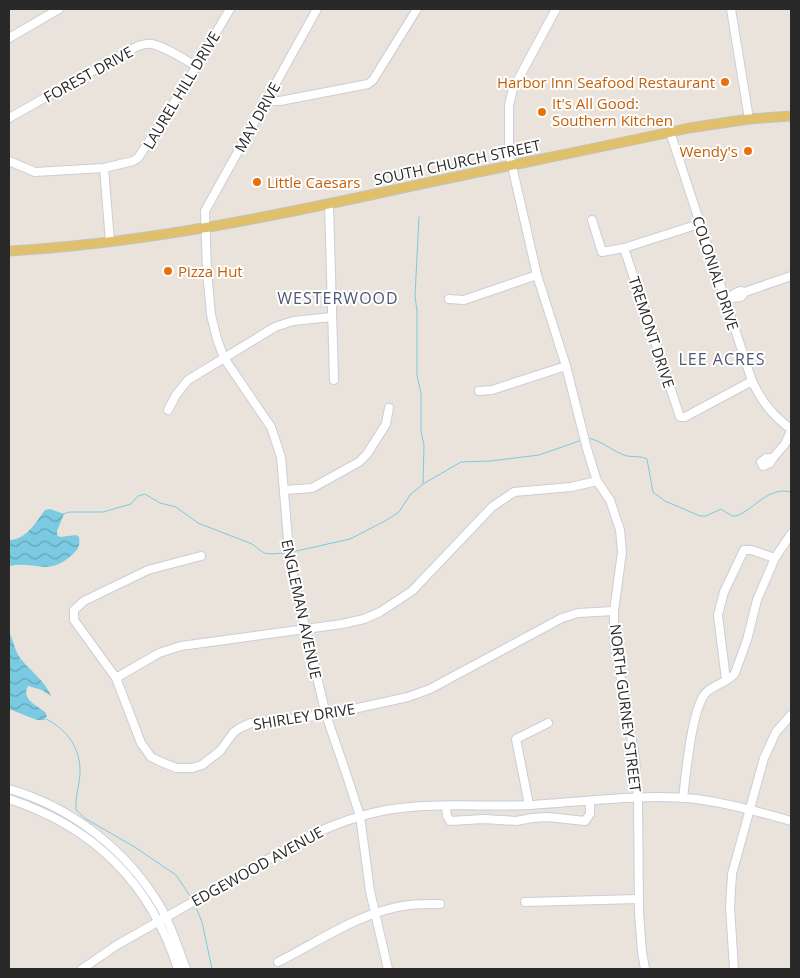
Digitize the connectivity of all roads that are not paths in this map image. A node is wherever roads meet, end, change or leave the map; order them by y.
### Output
1 (59, 9) edge
2 (230, 9) edge
3 (317, 9) edge
4 (417, 9) edge
5 (556, 9) edge
6 (731, 9) edge
7 (9, 38) edge
8 (196, 66) junction
9 (265, 101) junction
10 (791, 116) edge
11 (9, 118) edge
12 (749, 119) junction
13 (670, 132) junction
14 (9, 161) edge
15 (511, 165) junction
16 (104, 168) junction
17 (329, 204) junction
18 (592, 220) dead end
19 (699, 224) junction
20 (206, 228) junction
21 (110, 242) junction
22 (624, 248) junction
23 (9, 251) edge
24 (537, 275) junction
25 (791, 276) edge
26 (724, 299) junction
27 (449, 300) dead end
28 (332, 316) junction
29 (224, 358) junction
30 (566, 366) junction
31 (334, 380) dead end
32 (752, 382) junction
33 (479, 390) dead end
34 (389, 408) dead end
35 (168, 410) dead end
36 (791, 430) edge
37 (773, 458) dead end
38 (597, 481) junction
39 (285, 490) junction
40 (791, 534) edge
41 (201, 556) dead end
42 (775, 558) junction
43 (614, 610) junction
44 (305, 629) junction
45 (116, 678) junction
46 (726, 680) junction
47 (326, 715) junction
48 (791, 715) edge
49 (548, 724) dead end
50 (9, 789) edge
51 (683, 798) junction
52 (9, 799) edge
53 (638, 799) junction
54 (590, 801) junction
55 (529, 805) junction
56 (446, 807) junction
57 (750, 810) junction
58 (360, 816) junction
59 (791, 821) edge
60 (639, 899) junction
61 (525, 902) dead end
62 (440, 904) dead end
63 (374, 914) junction
64 (162, 919) junction
65 (278, 962) dead end
66 (82, 969) edge
67 (178, 969) edge
68 (186, 969) edge
69 (388, 969) edge
70 (645, 969) edge
71 (734, 969) edge

1 - 7 street
2 - 8 street, LAUREL HILL DRIVE
3 - 9 street, MAY DRIVE
4 - 9 street
5 - 15 street, NORTH GURNEY STREET
6 - 12 street
8 - 11 street, FOREST DRIVE
8 - 16 street, LAUREL HILL DRIVE
9 - 20 street, MAY DRIVE
10 - 12 main road, SOUTH CHURCH STREET
12 - 13 main road, SOUTH CHURCH STREET
13 - 15 main road, SOUTH CHURCH STREET
13 - 19 street, COLONIAL DRIVE
14 - 16 street, LAUREL HILL DRIVE
15 - 17 main road, SOUTH CHURCH STREET
15 - 24 street, NORTH GURNEY STREET
16 - 21 street
17 - 20 main road, SOUTH CHURCH STREET
17 - 28 street
18 - 22 street
19 - 22 street
19 - 26 street, COLONIAL DRIVE
20 - 21 main road, SOUTH CHURCH STREET
20 - 29 street, ENGLEMAN AVENUE
21 - 23 main road, SOUTH CHURCH STREET
22 - 32 street, TREMONT DRIVE
24 - 27 street
24 - 30 street, NORTH GURNEY STREET
25 - 26 street
26 - 32 street, COLONIAL DRIVE
28 - 29 street
28 - 31 street
29 - 35 street
29 - 39 street, ENGLEMAN AVENUE
30 - 33 street
30 - 38 street, NORTH GURNEY STREET
32 - 36 street, COLONIAL DRIVE
34 - 39 street
36 - 37 street
38 - 43 street, NORTH GURNEY STREET
38 - 44 street
39 - 44 street, ENGLEMAN AVENUE
40 - 42 street
41 - 45 street, SHIRLEY DRIVE
42 - 46 street
42 - 46 street
43 - 47 street, SHIRLEY DRIVE
43 - 53 street, NORTH GURNEY STREET
44 - 45 street
44 - 47 street, ENGLEMAN AVENUE
45 - 47 street, SHIRLEY DRIVE
46 - 51 street
47 - 58 street, ENGLEMAN AVENUE
48 - 57 street
49 - 55 street
50 - 64 street
51 - 53 street, EDGEWOOD AVENUE
51 - 57 street, EDGEWOOD AVENUE
52 - 64 street
53 - 54 street, EDGEWOOD AVENUE
53 - 60 street, NORTH GURNEY STREET
54 - 55 street, EDGEWOOD AVENUE
54 - 56 street
55 - 56 street, EDGEWOOD AVENUE
56 - 58 street, EDGEWOOD AVENUE
57 - 59 street, EDGEWOOD AVENUE
57 - 71 street
58 - 63 street, ENGLEMAN AVENUE
58 - 64 street, EDGEWOOD AVENUE
60 - 61 street
60 - 70 street, NORTH GURNEY STREET
62 - 63 street
63 - 65 street
63 - 69 street, ENGLEMAN AVENUE
64 - 66 street, EDGEWOOD AVENUE
64 - 67 street
64 - 68 street

